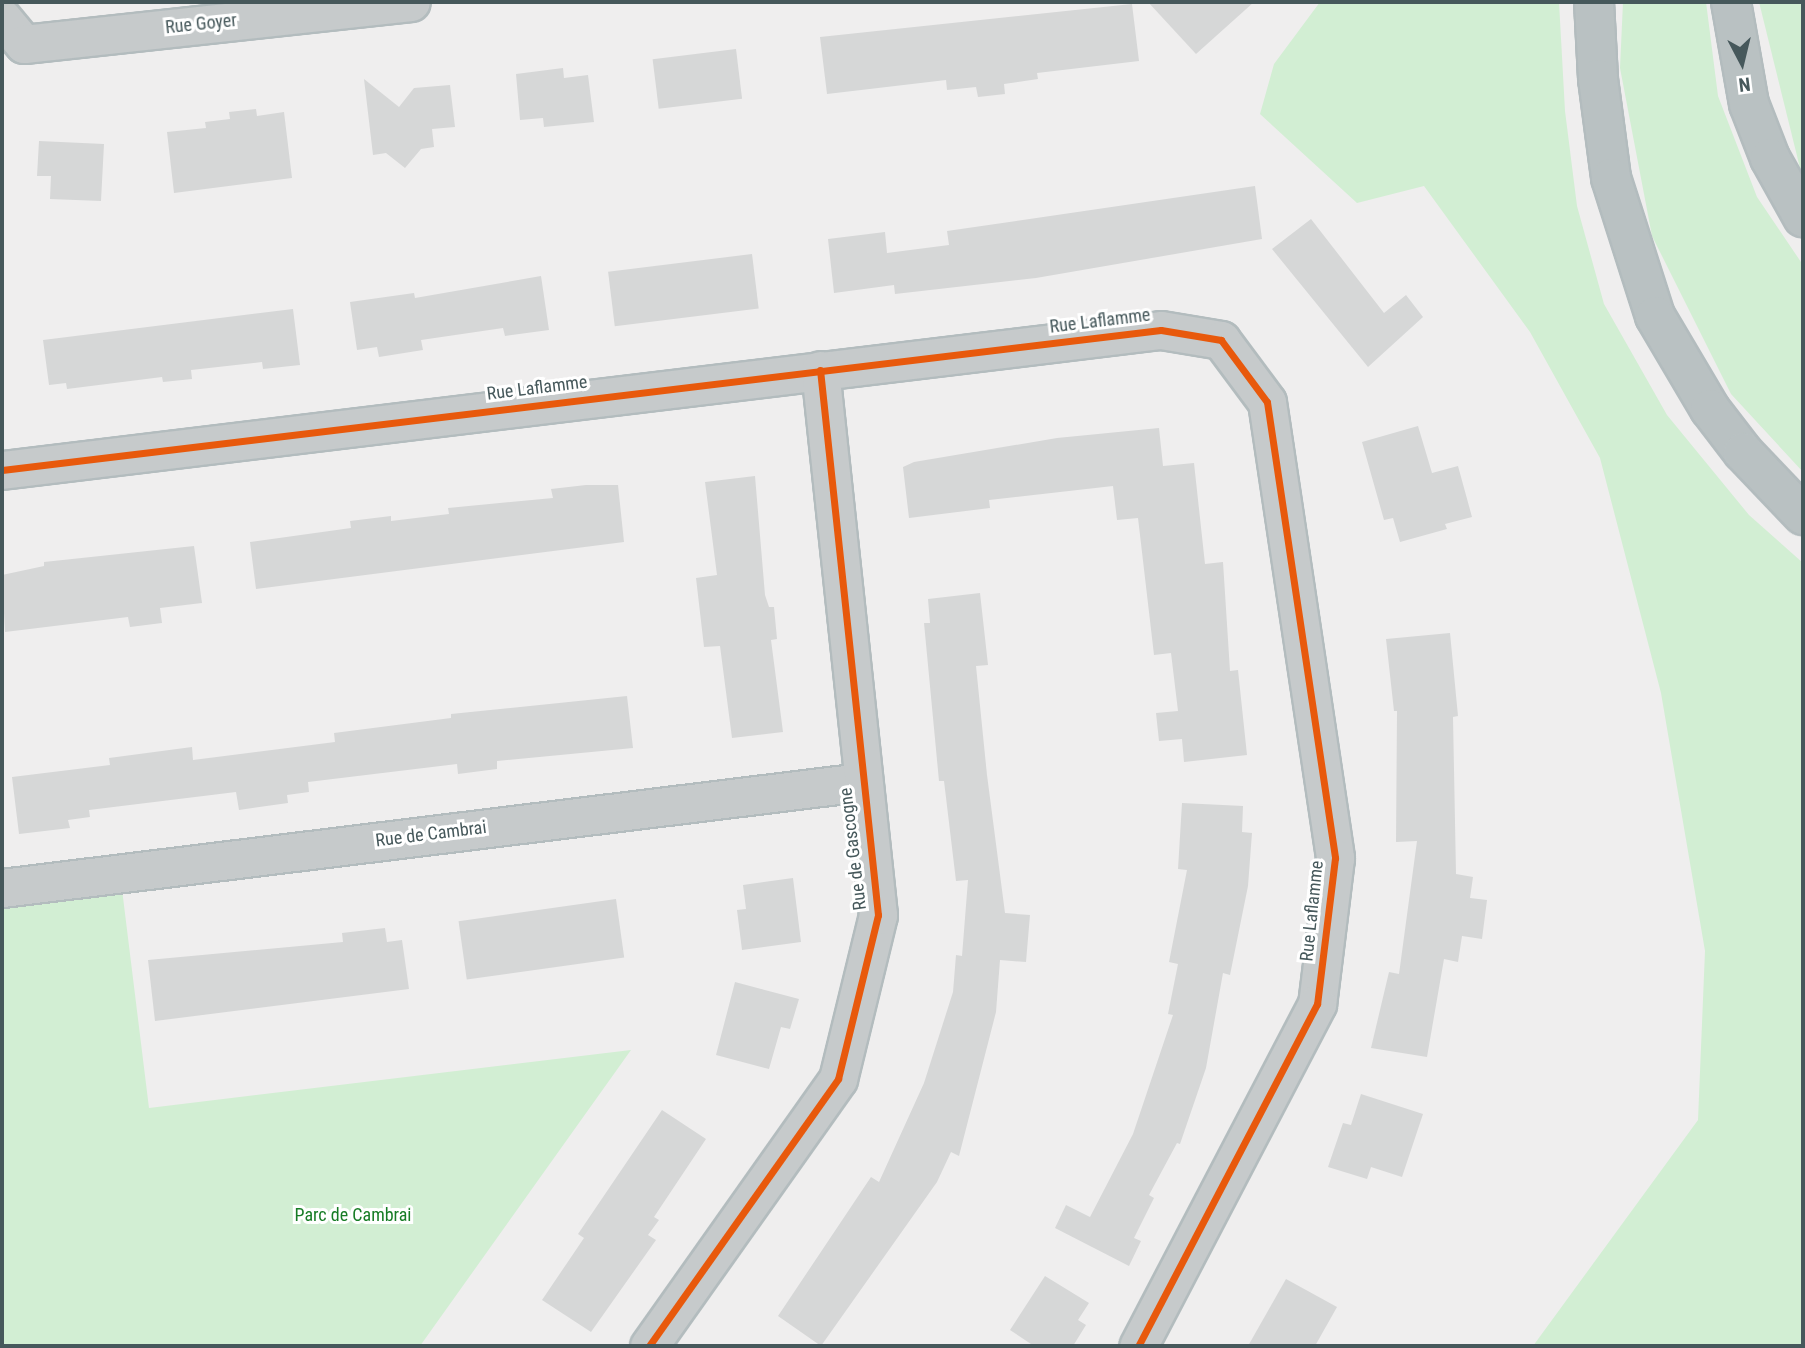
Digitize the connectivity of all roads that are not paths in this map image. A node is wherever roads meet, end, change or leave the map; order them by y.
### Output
1 (411, 2) edge
2 (1594, 2) edge
3 (1731, 2) edge
4 (2, 18) edge
5 (1803, 217) edge
6 (820, 370) junction
7 (2, 470) edge
8 (1803, 515) edge
9 (861, 782) junction
10 (2, 888) edge
11 (649, 1346) edge
12 (1139, 1346) edge

1 - 4 street, Rue Goyer
2 - 8 highway
3 - 5 highway
6 - 7 street, Rue Laflamme
6 - 9 street, Rue de Gascogne
6 - 12 street, Rue Laflamme
9 - 10 street, Rue de Cambrai
9 - 11 street, Rue de Gascogne

